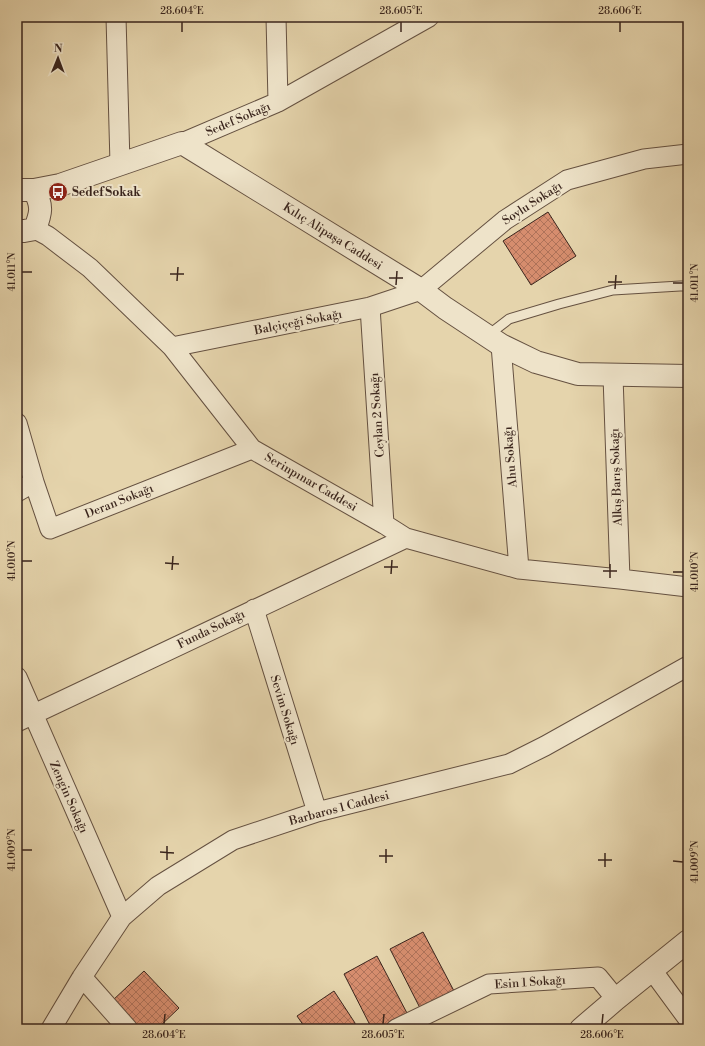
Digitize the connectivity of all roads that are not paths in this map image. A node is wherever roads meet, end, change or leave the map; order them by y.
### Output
1 (116, 17) edge
2 (276, 17) edge
3 (428, 17) edge
4 (278, 102) junction
5 (182, 143) junction
6 (688, 154) edge
7 (120, 164) junction
8 (26, 190) edge
9 (26, 230) edge
10 (688, 286) edge
11 (421, 290) junction
12 (370, 307) junction
13 (494, 341) junction
14 (172, 347) junction
15 (613, 376) junction
16 (688, 376) edge
17 (17, 423) edge
18 (252, 449) junction
19 (34, 482) junction
20 (17, 492) edge
21 (384, 524) junction
22 (406, 538) junction
23 (519, 570) junction
24 (620, 579) junction
25 (688, 587) edge
26 (254, 609) junction
27 (688, 666) edge
28 (17, 677) edge
29 (25, 718) edge
30 (317, 812) junction
31 (122, 916) junction
32 (688, 941) edge
33 (652, 970) junction
34 (82, 977) junction
35 (616, 999) junction
36 (688, 1018) edge
37 (51, 1029) edge
38 (128, 1029) edge
39 (396, 1029) edge
40 (581, 1029) edge

1 - 7 street
2 - 4 street
3 - 4 street, Sedef Sokağı
4 - 5 street, Sedef Sokağı
5 - 7 street, Sedef Sokağı
5 - 11 street, Kılıç Alipaşa Caddesi
6 - 11 street, Soylu Sokağı
7 - 8 street, Sedef Sokağı
8 - 9 street
9 - 14 street, Serinpınar Caddesi
10 - 13 lane
11 - 12 street, Balçiçeği Sokağı
11 - 13 street, Kılıç Alipaşa Caddesi
12 - 14 street, Balçiçeği Sokağı
12 - 21 street, Ceylan 2 Sokağı
13 - 15 street, Kılıç Alipaşa Caddesi
13 - 23 street, Ahu Sokağı
14 - 18 street, Serinpınar Caddesi
15 - 16 street, Kılıç Alipaşa Caddesi
15 - 24 street, Alkış Barış Sokağı
17 - 19 street
18 - 19 street, Deran Sokağı
18 - 21 street, Serinpınar Caddesi
19 - 20 street
21 - 22 street, Serinpınar Caddesi
22 - 23 street, Serinpınar Caddesi
22 - 26 street, Funda Sokağı
23 - 24 street, Serinpınar Caddesi
24 - 25 street, Serinpınar Caddesi
26 - 29 street, Funda Sokağı
26 - 30 street, Sevim Sokağı
27 - 30 street, Barbaros 1 Caddesi
28 - 29 street, Zengin Sokağı
29 - 31 street, Zengin Sokağı
30 - 31 street, Barbaros 1 Caddesi
31 - 34 street, Barbaros 1 Caddesi
32 - 33 street
33 - 35 street
33 - 36 street
34 - 37 street, Barbaros 1 Caddesi
34 - 38 street
35 - 39 street, Esin 1 Sokağı
35 - 40 street

